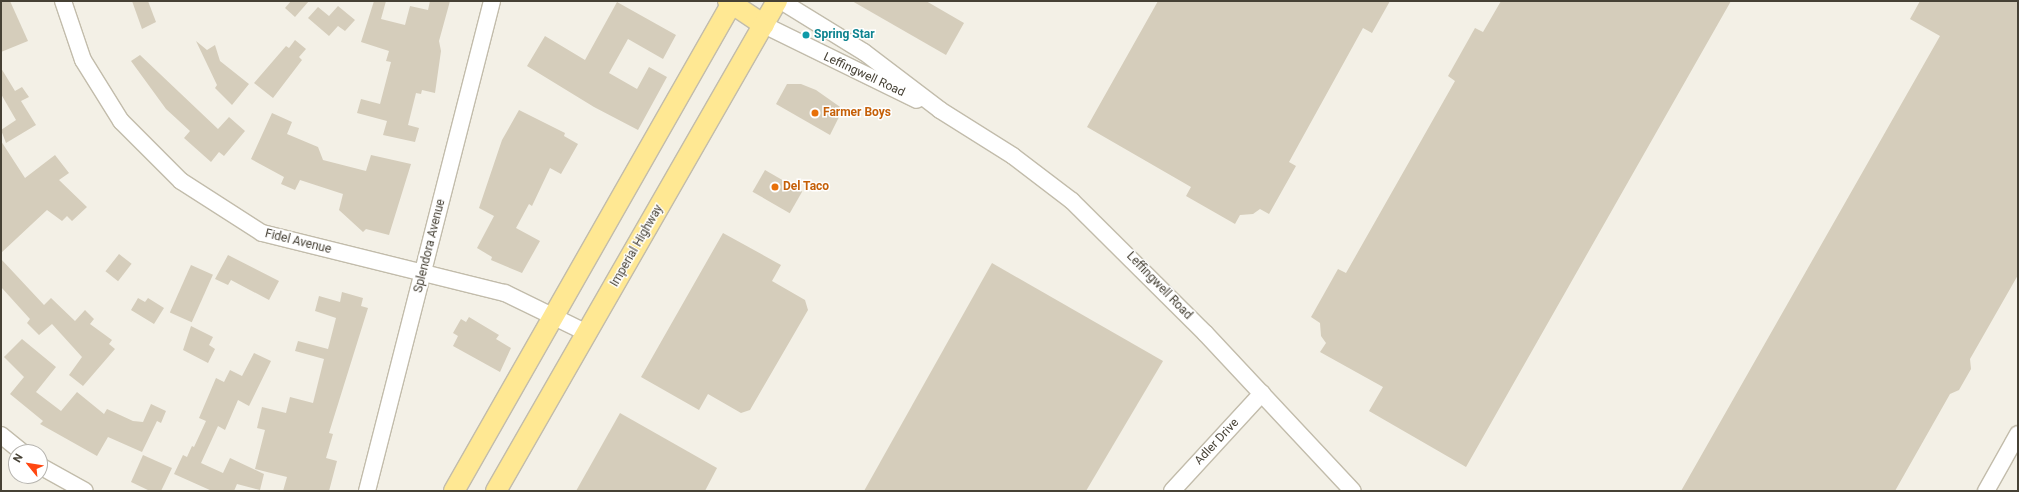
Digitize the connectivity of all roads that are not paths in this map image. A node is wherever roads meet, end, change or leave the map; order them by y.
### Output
1 (63, 1) edge
2 (492, 1) edge
3 (777, 1) edge
4 (781, 1) edge
5 (731, 2) edge
6 (764, 25) junction
7 (940, 110) junction
8 (423, 274) junction
9 (555, 315) junction
10 (587, 333) junction
11 (1262, 393) junction
12 (2018, 434) edge
13 (1, 435) edge
14 (12, 444) edge
15 (48, 470) edge
16 (85, 491) edge
17 (367, 491) edge
18 (454, 491) edge
19 (496, 491) edge
20 (1172, 491) edge
21 (1353, 491) edge
22 (1986, 491) edge

1 - 8 street, Fidel Avenue
2 - 8 street, Splendora Avenue
3 - 6 main road, Imperial Highway
4 - 7 street, Leffingwell Road
5 - 6 main road, Leffingwell Road
5 - 9 main road
6 - 7 street, Leffingwell Road
6 - 10 main road, Imperial Highway
7 - 11 street, Leffingwell Road
8 - 9 street, Fidel Avenue
8 - 17 street, Splendora Avenue
9 - 10 street, Fidel Avenue
9 - 18 main road
10 - 19 main road, Imperial Highway
11 - 20 street, Adler Drive
11 - 21 street, Leffingwell Road
12 - 22 street
13 - 14 street
15 - 16 street

